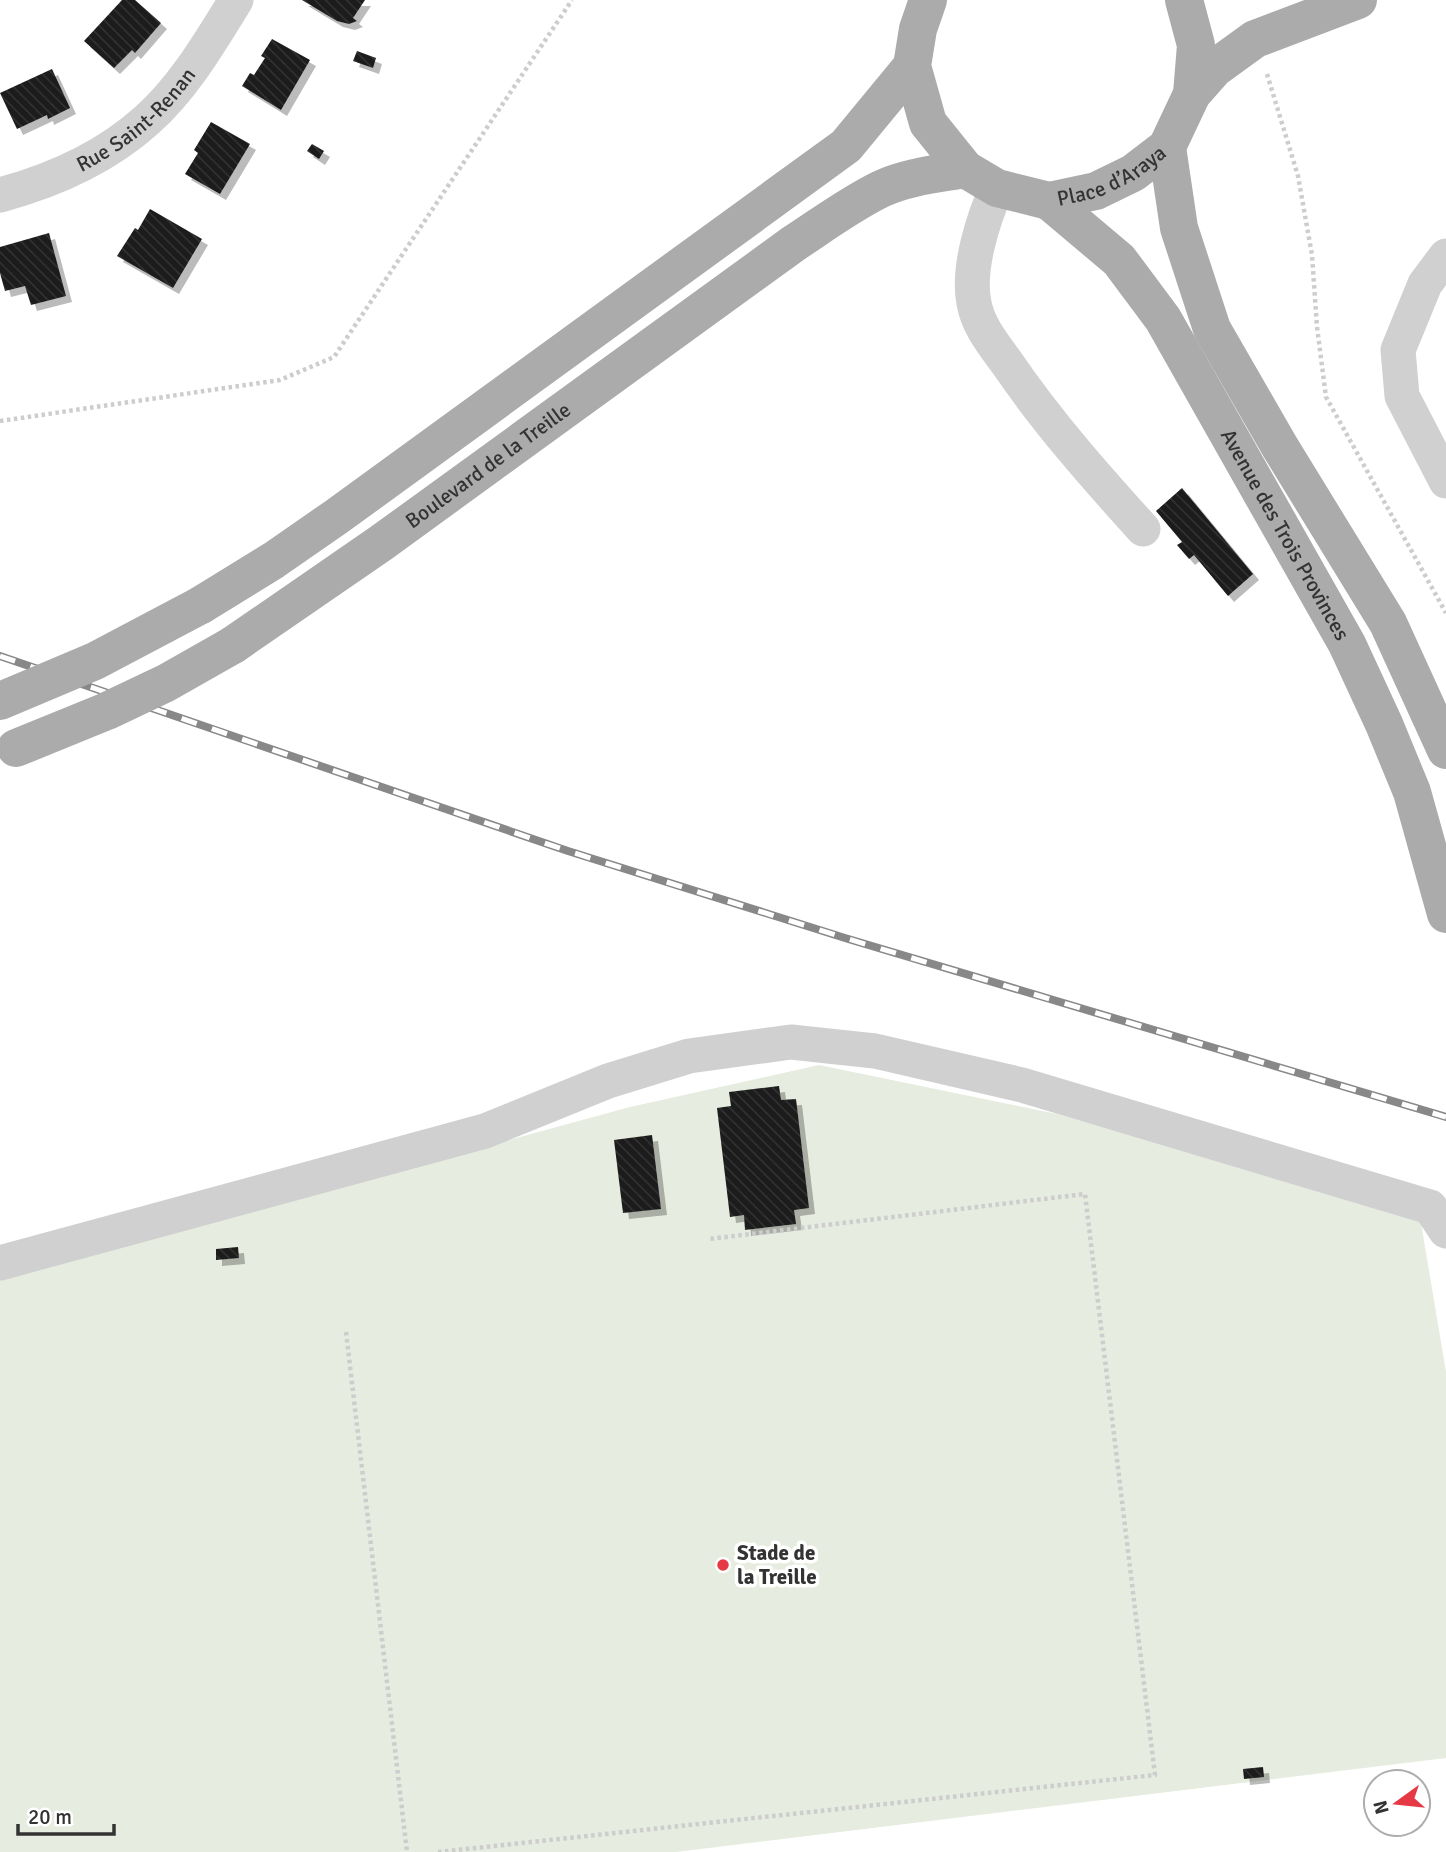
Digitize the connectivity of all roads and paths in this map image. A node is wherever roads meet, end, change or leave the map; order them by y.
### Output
1 (236, 0) edge
2 (572, 0) edge
3 (928, 0) edge
4 (1184, 0) edge
5 (1358, 0) edge
6 (1255, 39) junction
7 (912, 66) junction
8 (1192, 94) junction
9 (1167, 147) junction
10 (981, 179) junction
11 (0, 195) edge
12 (1049, 201) junction
13 (1446, 256) edge
14 (0, 421) edge
15 (1446, 481) edge
16 (1143, 530) dead end
17 (1446, 613) edge
18 (0, 701) edge
19 (1439, 713) edge
20 (1446, 750) edge
21 (8, 751) edge
22 (1446, 914) edge
23 (1446, 1231) edge
24 (709, 1239) dead end
25 (0, 1263) edge
26 (346, 1332) dead end
27 (407, 1852) edge
28 (438, 1852) edge

1 - 11 street, Rue Saint-Renan
2 - 14 path
3 - 7 main road
4 - 8 main road, Place d’Araya
5 - 6 main road
6 - 8 main road
6 - 17 path
7 - 10 main road
7 - 18 main road, bridge
8 - 9 main road, Place d’Araya
9 - 12 main road, Place d’Araya
9 - 19 main road, Avenue des Trois Provinces
10 - 12 main road, Place d’Araya
10 - 16 street
10 - 21 main road, Boulevard de la Treille, bridge
12 - 22 main road, Avenue des Trois Provinces
13 - 15 street
19 - 20 main road, Avenue des Trois Provinces
23 - 25 street
24 - 28 path
26 - 27 path

